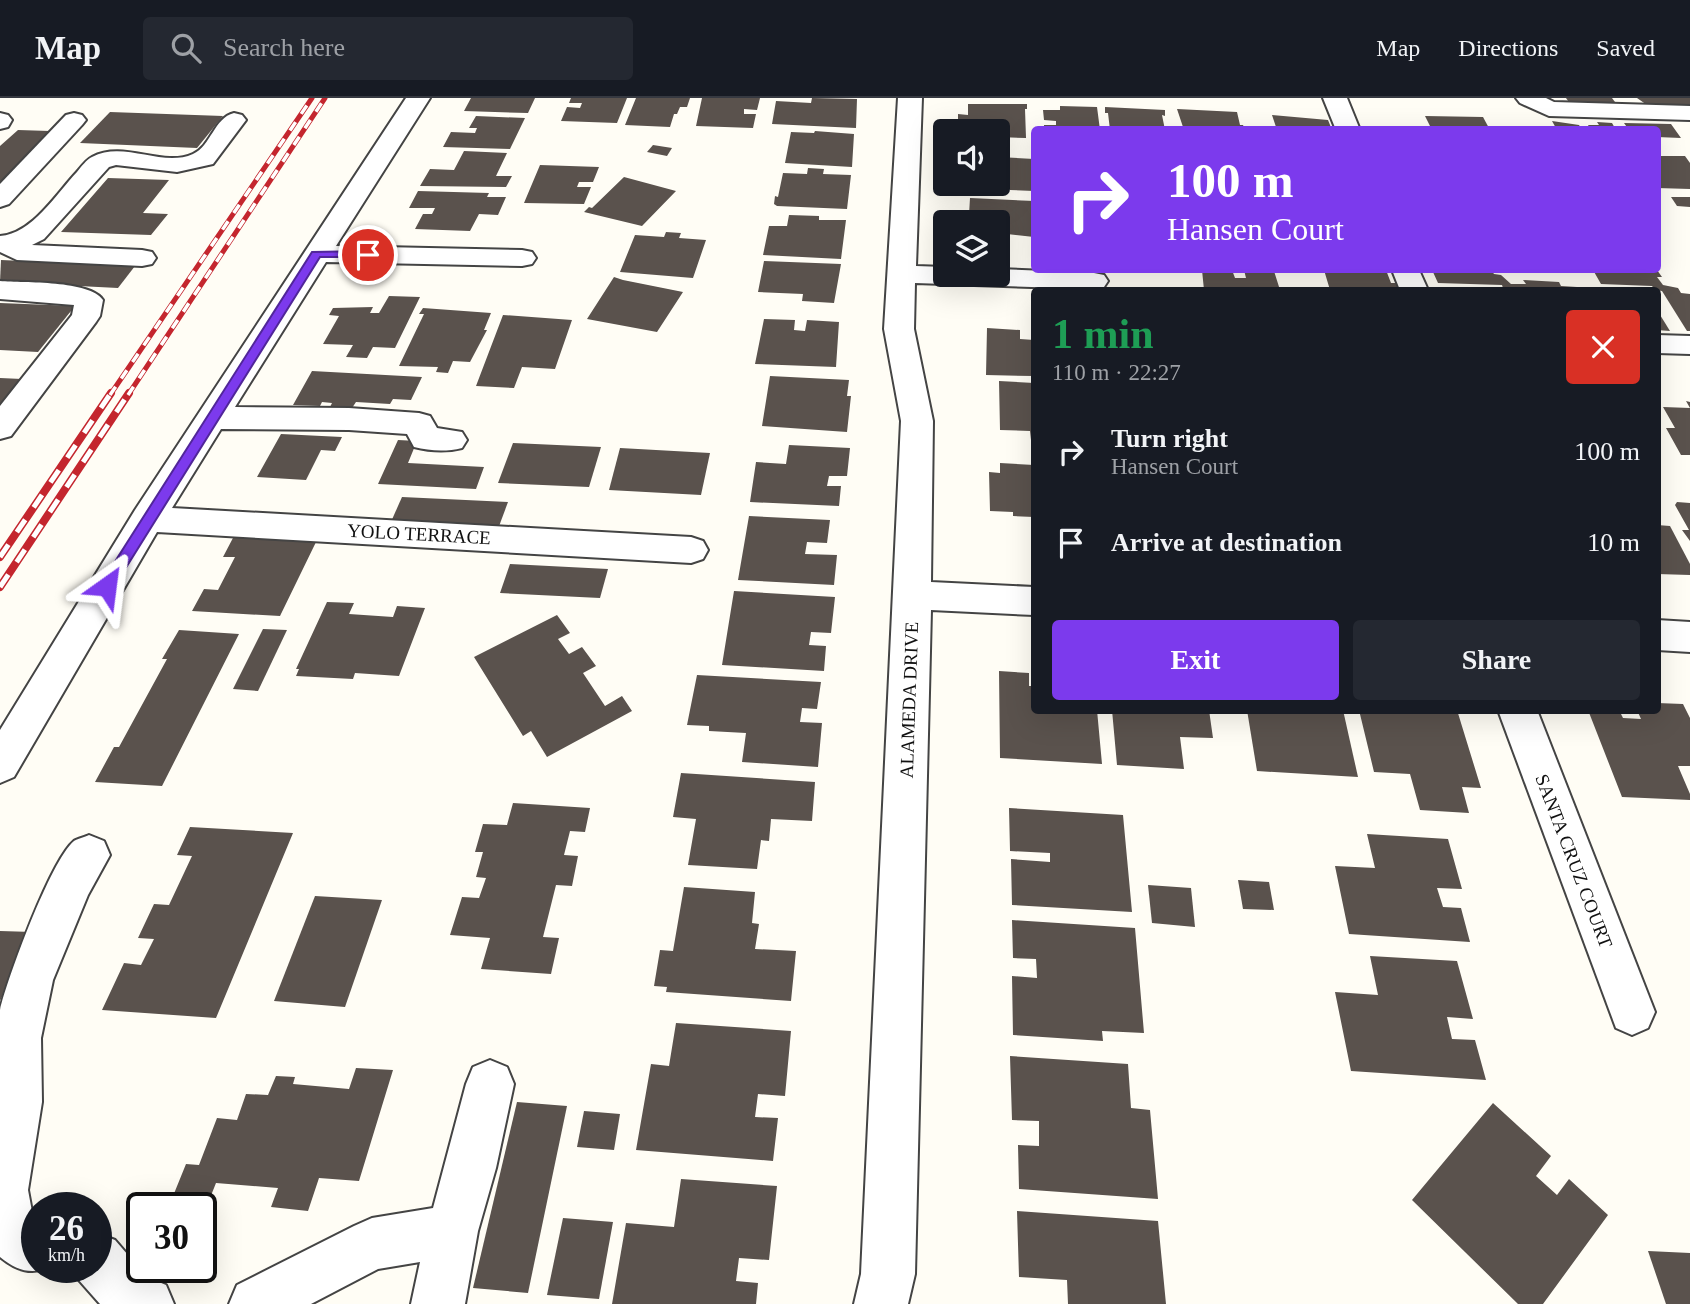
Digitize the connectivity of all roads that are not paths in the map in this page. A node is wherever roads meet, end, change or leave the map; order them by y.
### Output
1 (418, 98) edge
2 (910, 98) edge
3 (1335, 98) edge
4 (1528, 98) edge
5 (1690, 113) edge
6 (74, 120) dead end
7 (234, 120) dead end
8 (1346, 126) edge
9 (0, 200) edge
10 (7, 243) edge
11 (316, 254) junction
12 (142, 258) dead end
13 (522, 258) dead end
14 (901, 274) junction
15 (1094, 281) dead end
16 (0, 290) edge
17 (1661, 344) edge
18 (1690, 345) edge
19 (212, 418) junction
20 (0, 428) edge
21 (451, 440) dead end
22 (147, 519) junction
23 (691, 550) dead end
24 (913, 595) junction
25 (1031, 601) edge
26 (1661, 635) edge
27 (1690, 637) edge
28 (1519, 714) edge
29 (0, 765) edge
30 (89, 855) dead end
31 (1632, 1012) dead end
32 (490, 1084) dead end
33 (452, 1231) junction
34 (15, 1240) edge
35 (112, 1278) edge
36 (147, 1304) edge
37 (256, 1304) edge
38 (438, 1304) edge
39 (881, 1304) edge

1 - 11 street
2 - 14 street, ALAMEDA DRIVE
3 - 8 street
4 - 5 street
6 - 9 street
7 - 10 street
10 - 12 street
11 - 13 street
11 - 19 street
14 - 15 street
14 - 24 street, ALAMEDA DRIVE
16 - 20 street
17 - 18 street
19 - 21 street
19 - 22 street
22 - 23 street, YOLO TERRACE
22 - 29 street
24 - 25 street
24 - 39 street, ALAMEDA DRIVE
26 - 27 street
28 - 31 street, SANTA CRUZ COURT
30 - 34 street
32 - 33 street
33 - 37 street
33 - 38 street
35 - 36 street

